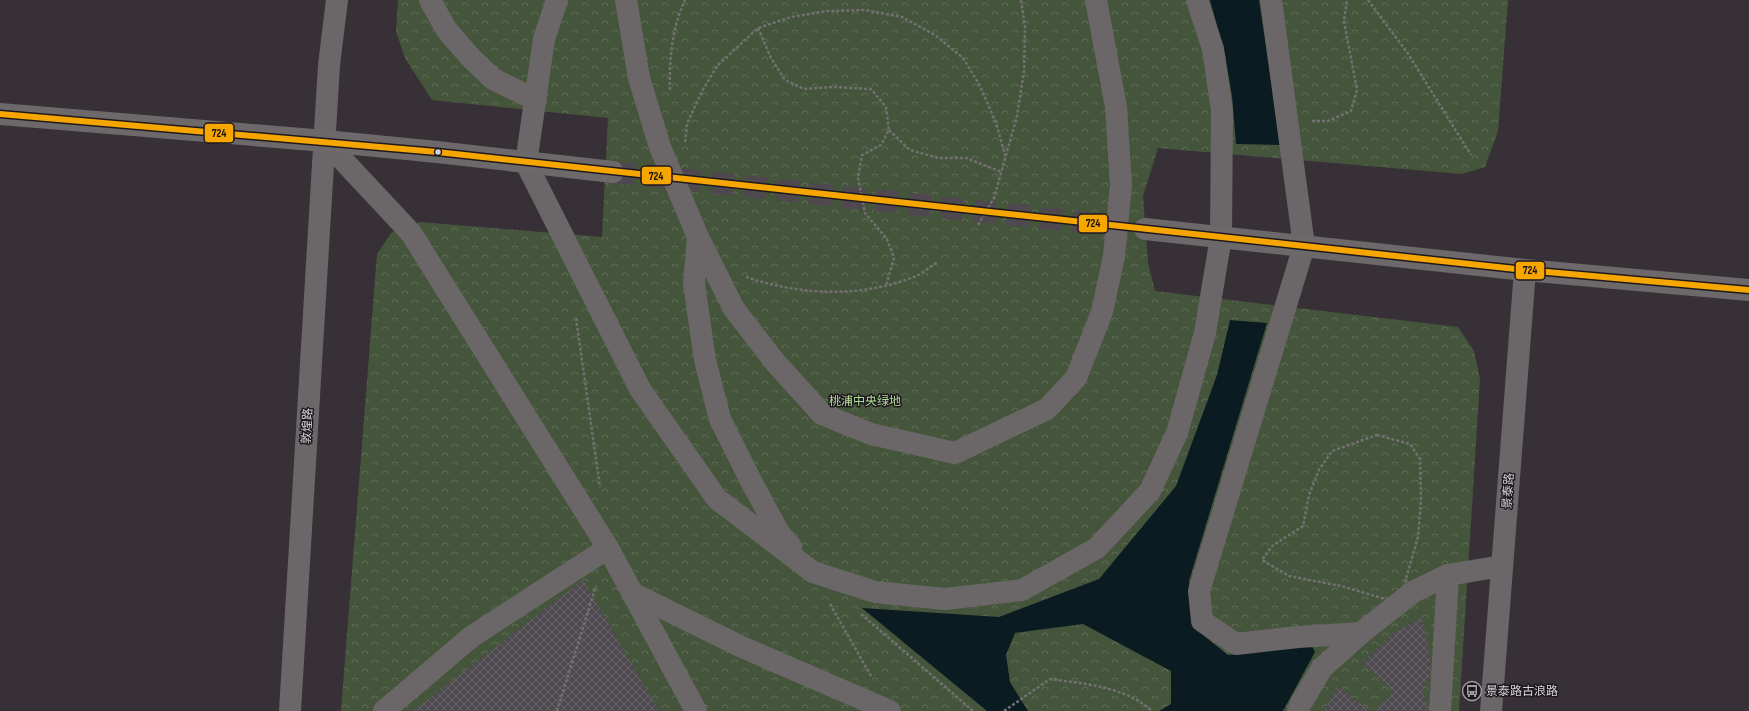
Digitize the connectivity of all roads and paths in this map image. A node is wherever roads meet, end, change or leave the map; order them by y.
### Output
1 (338, 0) edge
2 (430, 0) edge
3 (557, 0) edge
4 (626, 0) edge
5 (1021, 0) edge
6 (1096, 0) edge
7 (1197, 0) edge
8 (1271, 0) edge
9 (1347, 0) edge
10 (1368, 0) edge
11 (758, 28) junction
12 (536, 100) junction
13 (1285, 107) junction
14 (0, 114) edge
15 (889, 130) junction
16 (325, 141) junction
17 (685, 146) dead end
18 (1472, 155) dead end
19 (1006, 158) junction
20 (526, 163) junction
21 (613, 172) tunnel mouth
22 (1002, 172) junction
23 (978, 225) dead end
24 (1145, 229) tunnel mouth
25 (698, 236) junction
26 (1221, 237) junction
27 (1304, 246) junction
28 (938, 262) dead end
29 (1525, 270) junction
30 (744, 277) dead end
31 (886, 286) junction
32 (1749, 290) edge
33 (575, 311) dead end
34 (600, 493) dead end
35 (608, 548) junction
36 (1502, 566) junction
37 (812, 572) junction
38 (1448, 575) junction
39 (596, 585) dead end
40 (632, 593) junction
41 (1399, 603) junction
42 (860, 613) dead end
43 (1361, 633) junction
44 (873, 679) dead end
45 (290, 711) edge
46 (384, 711) edge
47 (557, 711) edge
48 (696, 711) edge
49 (890, 711) edge
50 (972, 711) edge
51 (1004, 711) edge
52 (1152, 711) edge
53 (1298, 711) edge
54 (1440, 711) edge
55 (1491, 711) edge

1 - 16 street, 敦煌路
2 - 12 street
3 - 12 street
4 - 25 street
5 - 19 path
6 - 25 street
7 - 26 street
8 - 13 street
9 - 13 path
10 - 18 path
11 - 15 path
11 - 17 path
11 - 19 path
12 - 20 street
13 - 27 street
14 - 16 main road
15 - 22 path
15 - 31 path
16 - 20 main road
16 - 35 street
16 - 45 street, 敦煌路
19 - 22 path
20 - 21 main road
20 - 37 street
22 - 23 path
24 - 26 main road
25 - 37 street
26 - 27 main road
26 - 37 street
27 - 29 main road
27 - 43 street
28 - 31 path
29 - 32 main road
29 - 36 street, 景泰路
30 - 31 path
33 - 34 path
35 - 40 street
35 - 46 street
36 - 38 street
36 - 55 street, 景泰路
37 - 44 path
38 - 41 street
38 - 54 street
39 - 47 path
40 - 48 street
40 - 49 street
41 - 41 path
41 - 43 street
42 - 50 path
43 - 53 street
51 - 52 path

